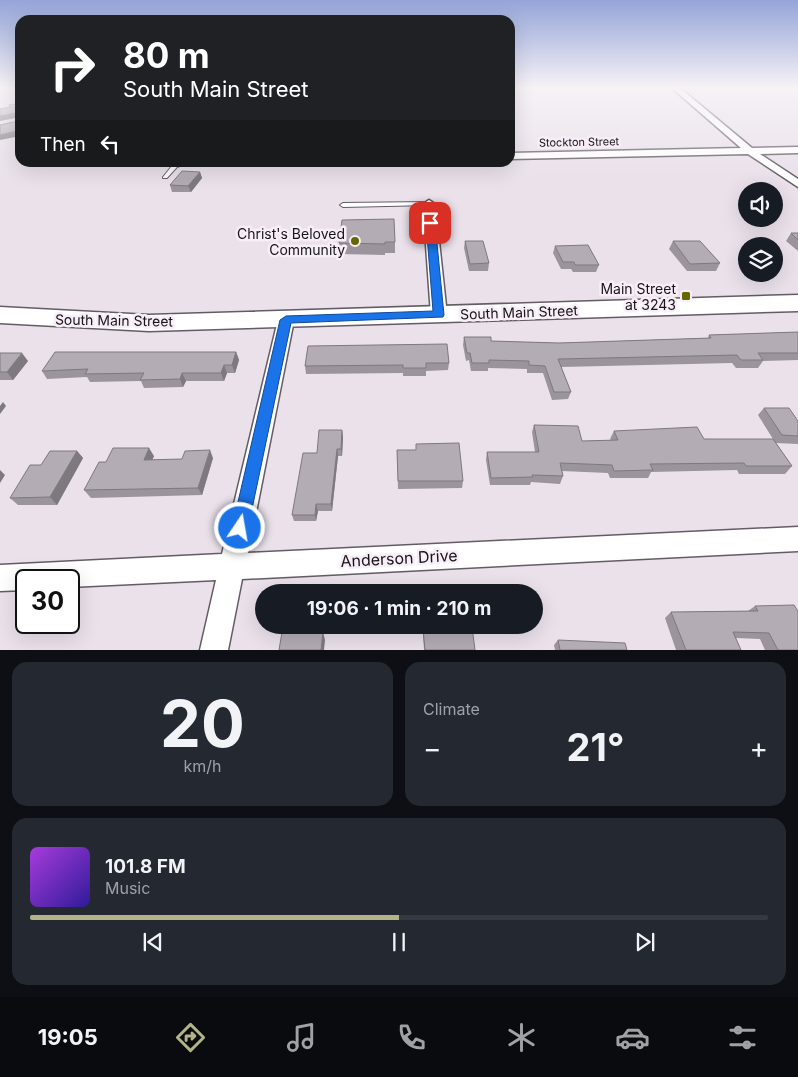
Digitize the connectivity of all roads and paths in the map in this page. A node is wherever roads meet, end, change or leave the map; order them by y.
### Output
1 (712, 118) edge
2 (750, 150) junction
3 (798, 150) edge
4 (515, 156) edge
5 (173, 167) edge
6 (165, 177) dead end
7 (798, 184) edge
8 (428, 204) joint
9 (343, 205) dead end
10 (798, 303) edge
11 (0, 315) edge
12 (439, 315) junction
13 (286, 320) junction
14 (798, 539) edge
15 (232, 566) junction
16 (0, 578) edge
17 (214, 650) edge

1 - 2 street
2 - 3 street, Stockton Street
2 - 4 street, Stockton Street
2 - 7 street
5 - 6 lane
8 - 9 lane
8 - 12 street
10 - 12 main road, South Main Street
11 - 13 main road, South Main Street
12 - 13 main road, South Main Street
13 - 15 street
14 - 15 street, Anderson Drive
15 - 16 street, Anderson Drive
15 - 17 street

